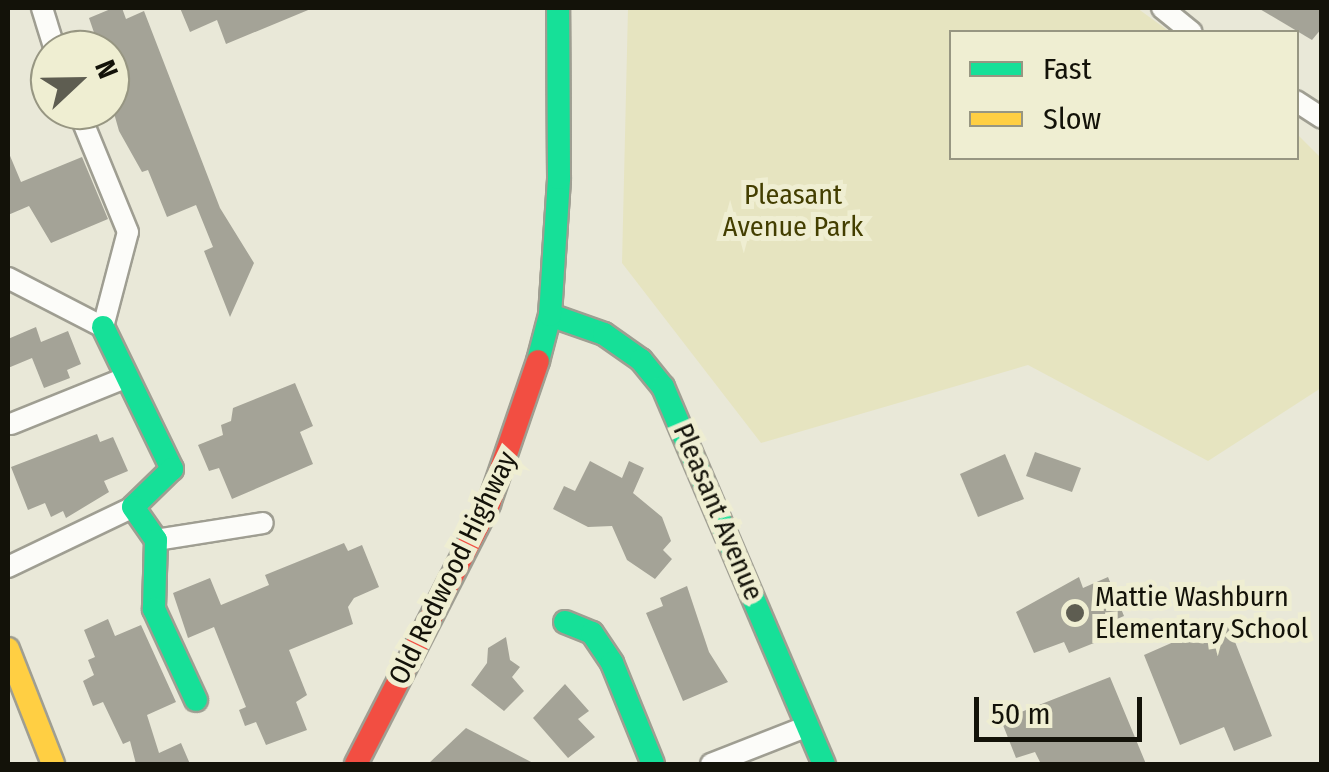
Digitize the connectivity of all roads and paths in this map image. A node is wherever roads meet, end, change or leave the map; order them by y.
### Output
1 (558, 8) edge
2 (1162, 8) edge
3 (1190, 30) edge
4 (1299, 103) edge
5 (1322, 118) edge
6 (86, 130) edge
7 (8, 278) edge
8 (550, 315) junction
9 (103, 328) junction
10 (125, 378) junction
11 (11, 424) dead end
12 (134, 507) junction
13 (264, 523) dead end
14 (156, 540) junction
15 (8, 567) edge
16 (566, 622) dead end
17 (8, 648) edge
18 (196, 700) dead end
19 (808, 726) junction
20 (53, 764) edge
21 (356, 764) edge
22 (653, 764) edge
23 (711, 764) edge
24 (824, 764) edge

1 - 8 street, Old Redwood Highway
2 - 3 street
4 - 5 street
6 - 9 street
7 - 9 street
8 - 19 street, Pleasant Avenue
8 - 21 street, Old Redwood Highway
9 - 10 street
10 - 11 street
10 - 12 street
12 - 14 street
12 - 15 street
13 - 14 street
14 - 18 street
16 - 22 street
17 - 20 street
19 - 23 street
19 - 24 street, Pleasant Avenue

